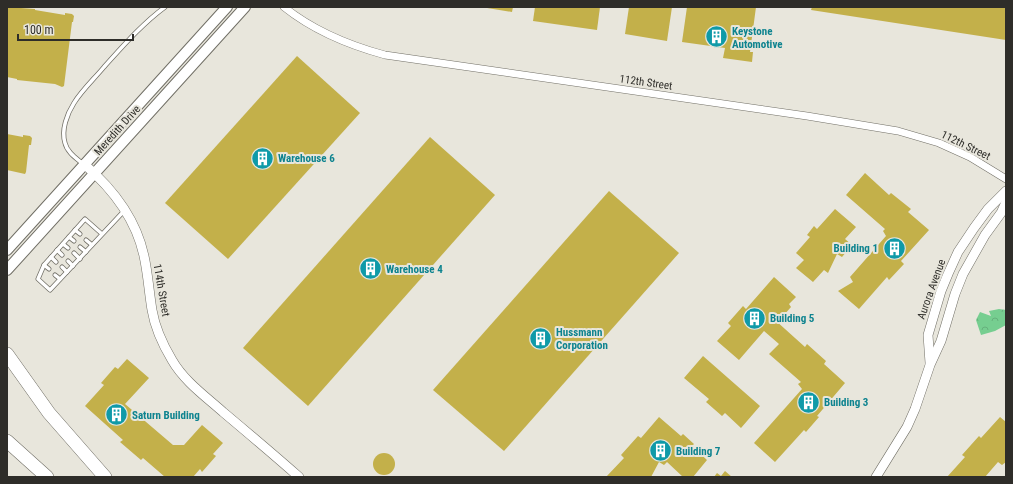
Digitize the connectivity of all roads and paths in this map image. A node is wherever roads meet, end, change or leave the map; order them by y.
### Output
1 (165, 7) edge
2 (228, 7) edge
3 (246, 7) edge
4 (284, 7) edge
5 (84, 164) junction
6 (94, 173) junction
7 (1006, 179) edge
8 (1006, 190) edge
9 (1006, 202) edge
10 (125, 210) junction
11 (75, 230) junction
12 (80, 234) dead end
13 (102, 234) junction
14 (69, 237) junction
15 (86, 240) dead end
16 (74, 241) dead end
17 (63, 244) junction
18 (92, 245) junction
19 (80, 247) dead end
20 (68, 248) dead end
21 (7, 250) edge
22 (57, 250) junction
23 (86, 252) junction
24 (74, 253) dead end
25 (62, 255) dead end
26 (51, 257) junction
27 (80, 259) junction
28 (68, 261) dead end
29 (56, 262) dead end
30 (44, 265) junction
31 (73, 266) junction
32 (62, 267) dead end
33 (49, 269) dead end
34 (7, 270) edge
35 (67, 272) junction
36 (55, 275) dead end
37 (60, 279) junction
38 (7, 354) edge
39 (930, 365) junction
40 (7, 441) edge
41 (47, 477) edge
42 (105, 477) edge
43 (299, 477) edge
44 (876, 477) edge

1 - 5 lane
2 - 5 main road, Meredith Drive
3 - 6 main road, Meredith Drive
4 - 7 street, 112th Street
5 - 6 street, 114th Street
5 - 21 main road, Meredith Drive
6 - 10 street, 114th Street
6 - 34 main road, Meredith Drive
8 - 39 street, Aurora Avenue
9 - 39 street, Aurora Avenue
10 - 13 lane
10 - 43 street, 114th Street
11 - 12 lane
11 - 13 lane
11 - 14 lane
13 - 18 lane
14 - 16 lane
14 - 17 lane
15 - 18 lane
17 - 20 lane
17 - 22 lane
18 - 23 lane
19 - 23 lane
22 - 25 lane
22 - 26 lane
23 - 27 lane
24 - 27 lane
26 - 29 lane
26 - 30 lane
27 - 31 lane
28 - 31 lane
30 - 33 lane
30 - 37 lane
31 - 35 lane
32 - 35 lane
35 - 37 lane
36 - 37 lane
38 - 42 highway
39 - 44 street, Aurora Avenue
40 - 41 highway

